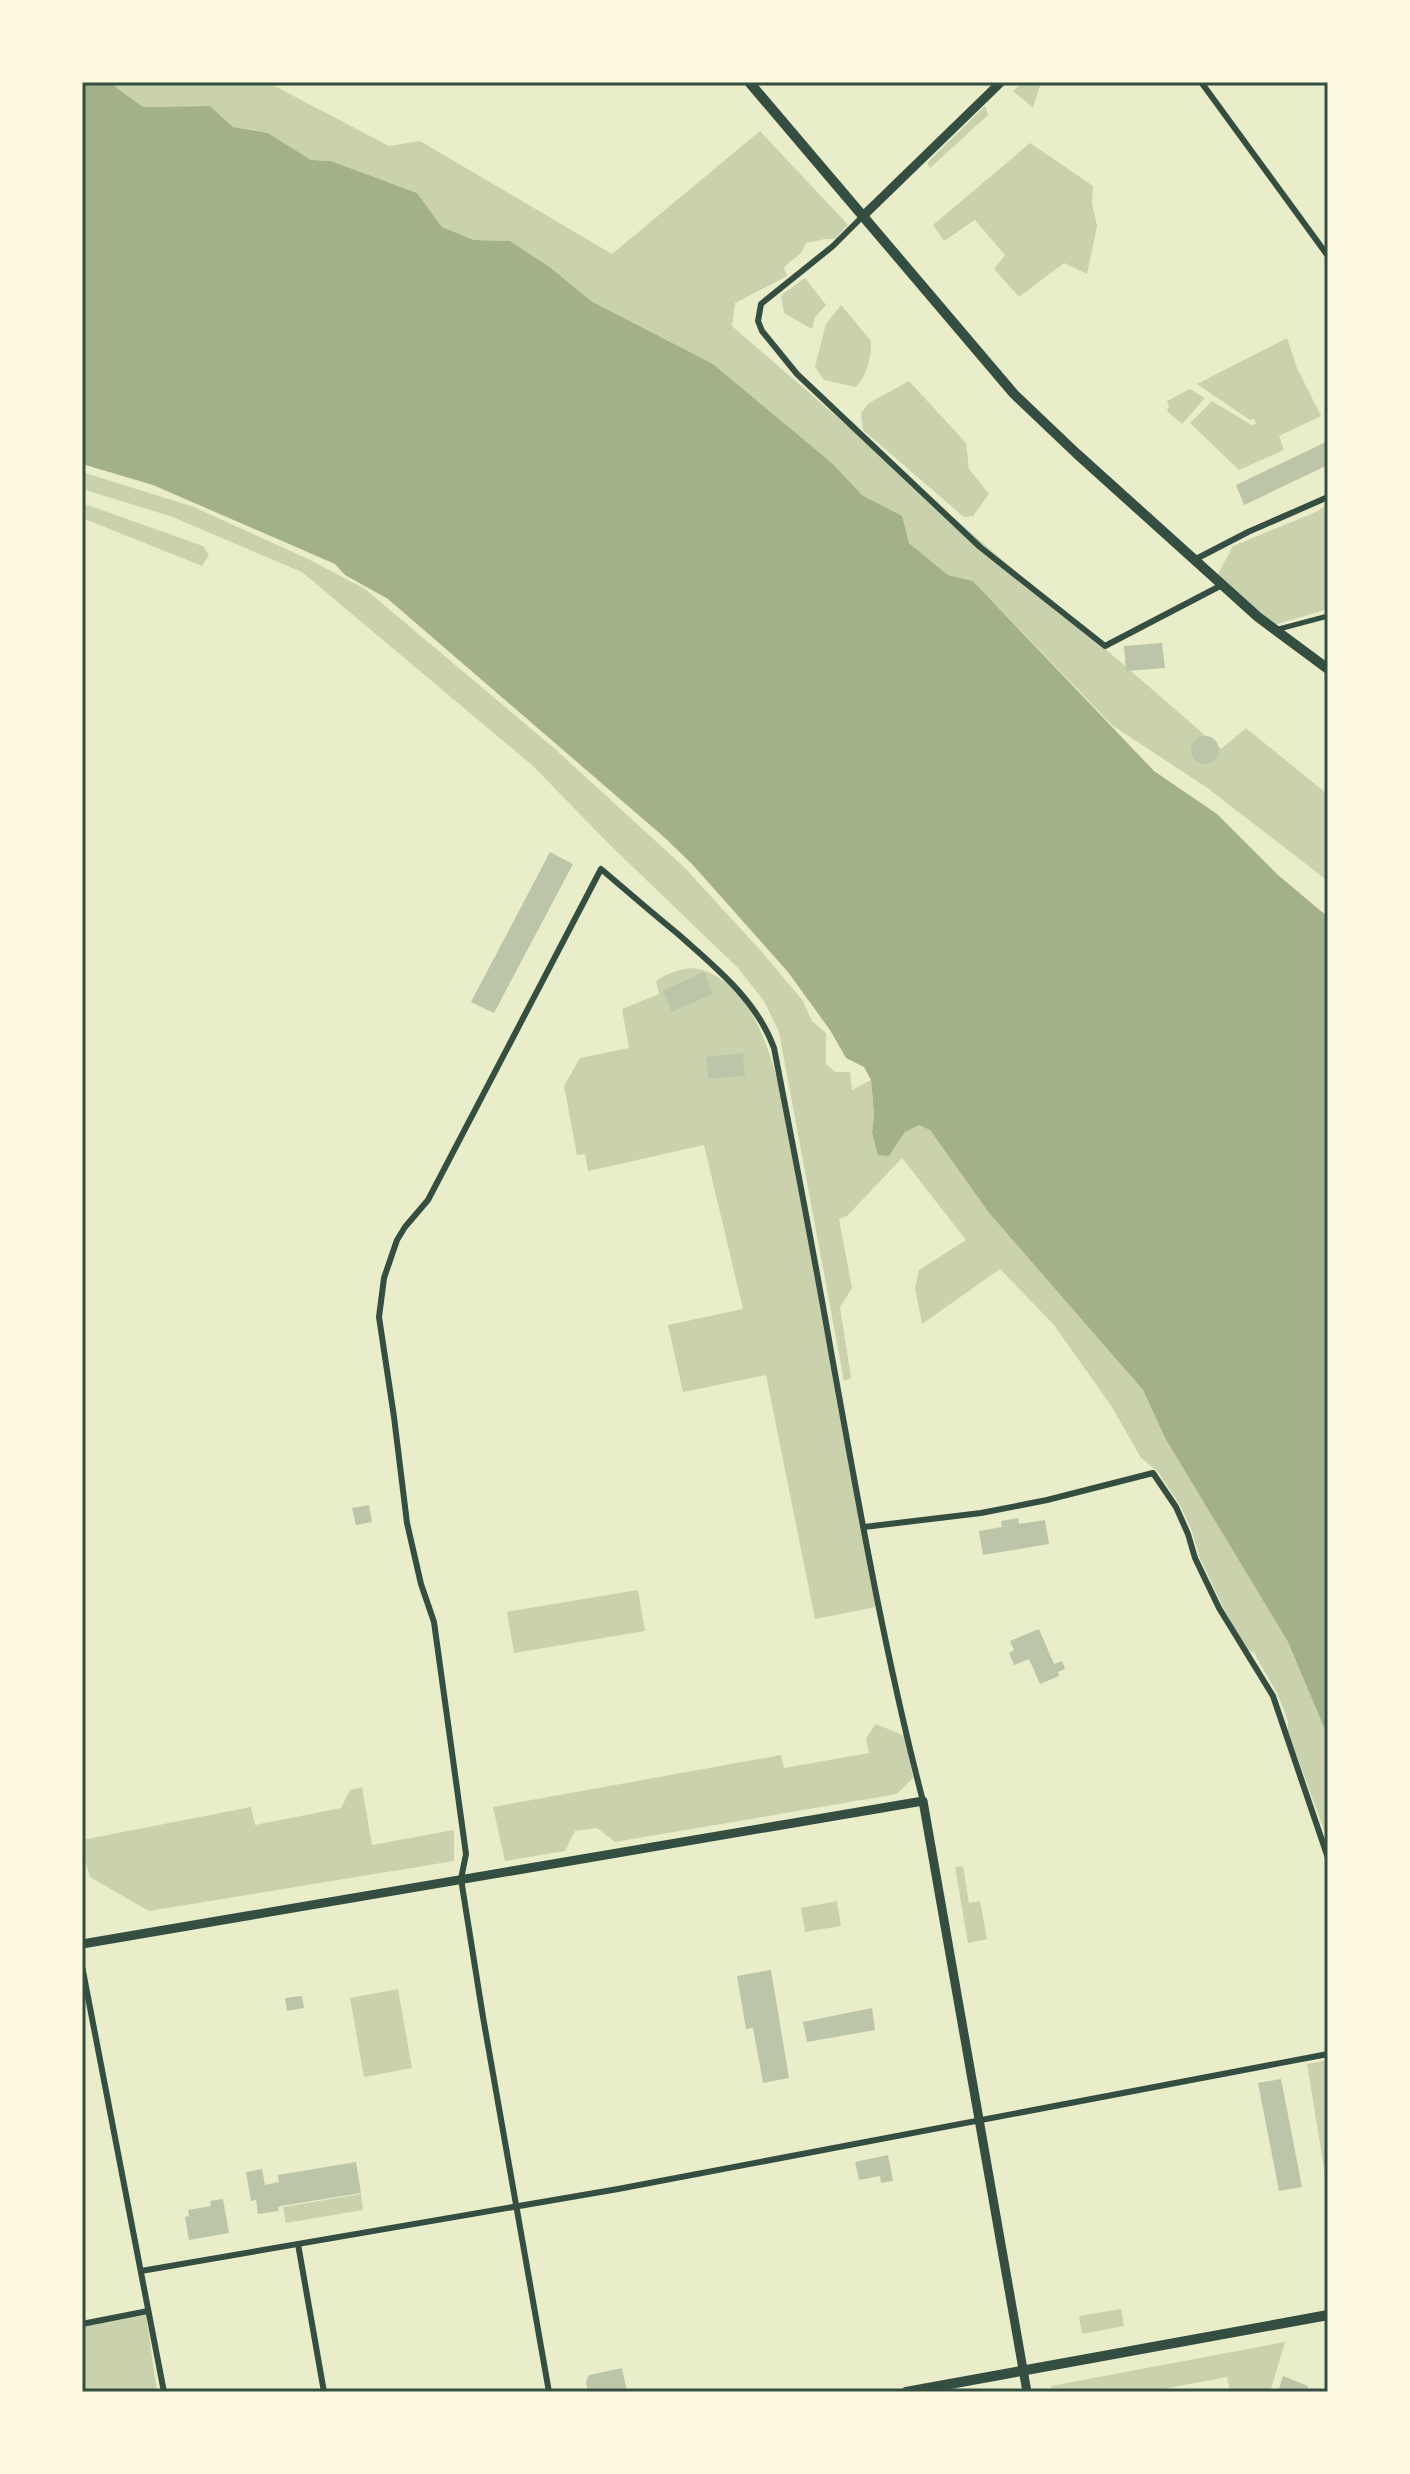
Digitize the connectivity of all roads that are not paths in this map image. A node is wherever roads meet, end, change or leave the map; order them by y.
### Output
1 (749, 82) edge
2 (1001, 82) edge
3 (1201, 82) edge
4 (862, 217) junction
5 (1328, 256) edge
6 (1328, 497) edge
7 (1194, 560) junction
8 (1222, 585) junction
9 (1328, 616) edge
10 (1273, 630) junction
11 (1328, 669) edge
12 (864, 1527) junction
13 (923, 1801) junction
14 (1328, 1858) edge
15 (461, 1879) junction
16 (82, 1944) edge
17 (82, 1966) edge
18 (1328, 2054) edge
19 (979, 2119) junction
20 (516, 2206) junction
21 (298, 2244) junction
22 (141, 2271) junction
23 (148, 2311) junction
24 (1328, 2315) edge
25 (82, 2324) edge
26 (1023, 2371) junction
27 (164, 2392) edge
28 (324, 2392) edge
29 (549, 2392) edge
30 (906, 2392) edge
31 (1027, 2392) edge

1 - 4 main road
2 - 4 main road
3 - 5 street
4 - 7 main road
4 - 8 street
6 - 7 street
7 - 8 main road
8 - 10 main road
9 - 10 street
10 - 11 main road
12 - 13 street
12 - 14 street
12 - 15 street
13 - 15 main road
13 - 19 main road
15 - 16 main road
15 - 20 street
17 - 22 street
18 - 19 street
19 - 20 street
19 - 26 main road
20 - 21 street
20 - 29 street
21 - 22 street
21 - 28 street
22 - 23 street
23 - 25 street
23 - 27 street
24 - 26 main road
26 - 30 main road
26 - 31 main road

